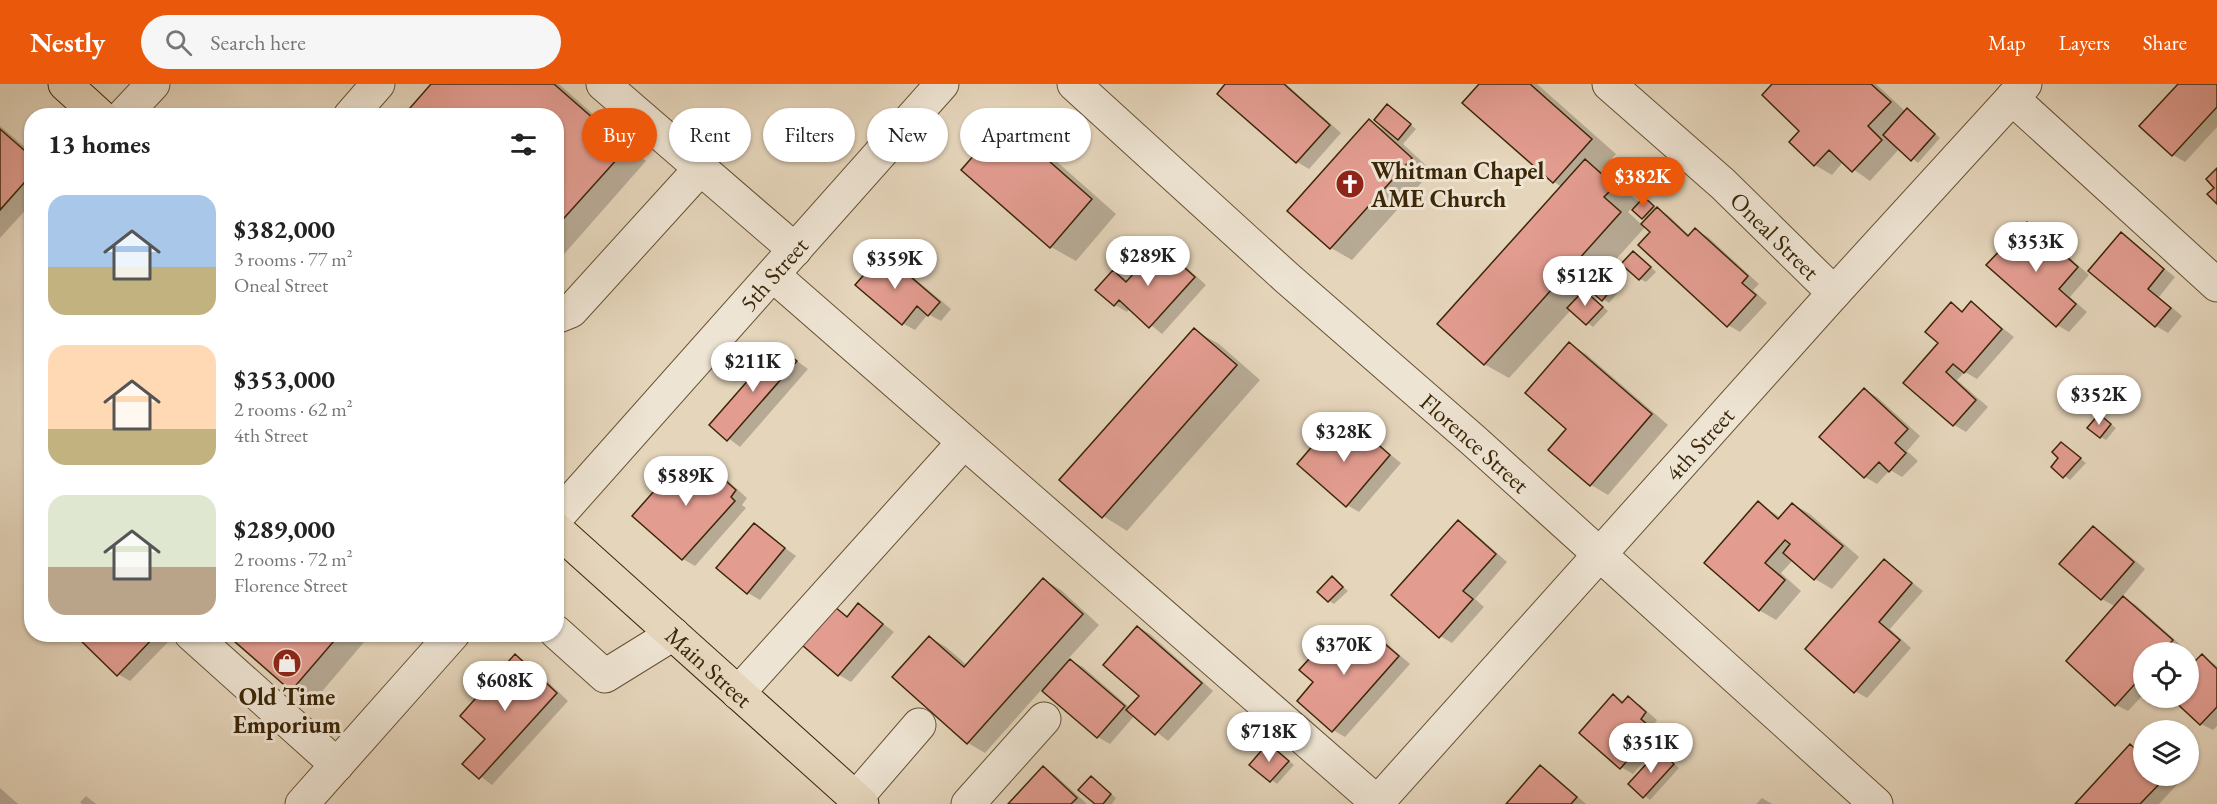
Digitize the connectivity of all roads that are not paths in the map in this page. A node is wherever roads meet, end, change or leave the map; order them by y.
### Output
1 (65, 84) edge
2 (153, 84) edge
3 (378, 84) edge
4 (603, 84) edge
5 (942, 84) edge
6 (1074, 84) edge
7 (1608, 84) edge
8 (2019, 91) edge
9 (91, 108) edge
10 (130, 108) edge
11 (357, 108) edge
12 (700, 169) junction
13 (795, 250) junction
14 (773, 275) junction
15 (2217, 285) edge
16 (1834, 292) junction
17 (564, 306) edge
18 (963, 443) junction
19 (564, 509) edge
20 (564, 536) edge
21 (1599, 555) junction
22 (673, 634) junction
23 (564, 640) edge
24 (200, 642) edge
25 (446, 642) edge
26 (738, 693) junction
27 (1044, 719) dead end
28 (919, 725) dead end
29 (337, 765) junction
30 (314, 800) edge
31 (859, 801) edge
32 (968, 804) edge
33 (1377, 804) edge
34 (1876, 804) edge

1 - 9 main road
2 - 10 street
3 - 11 street
4 - 12 street
5 - 13 street, 5th Street
6 - 21 street, Florence Street
7 - 16 street, Oneal Street
8 - 15 street
8 - 16 street, 4th Street
12 - 13 street
12 - 17 street
13 - 14 street, 5th Street
14 - 18 street
14 - 19 street, 5th Street
16 - 21 street, 4th Street
18 - 26 street
18 - 33 street
20 - 22 main road, Main Street
21 - 33 street, 4th Street
21 - 34 street, Florence Street
22 - 23 street
22 - 26 main road, Main Street
24 - 29 street
25 - 29 street
26 - 31 main road, Main Street
27 - 32 street
28 - 31 street
29 - 30 street

